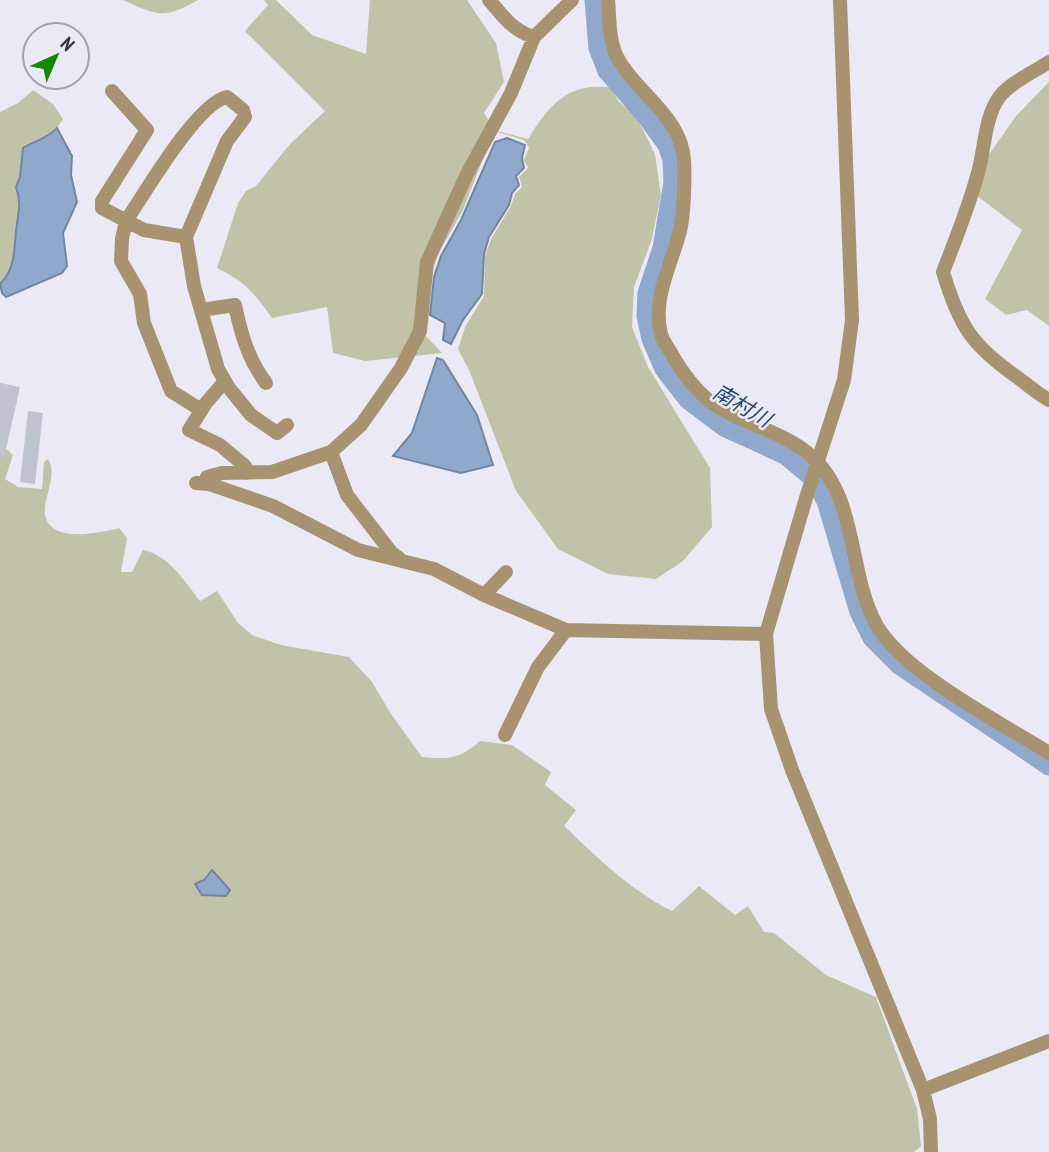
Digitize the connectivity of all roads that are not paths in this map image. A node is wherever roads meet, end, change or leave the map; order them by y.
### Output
1 (489, 0) edge
2 (572, 0) edge
3 (608, 0) edge
4 (840, 0) edge
5 (534, 37) junction
6 (1049, 62) edge
7 (112, 91) dead end
8 (126, 221) junction
9 (186, 237) junction
10 (201, 310) junction
11 (225, 381) junction
12 (266, 383) dead end
13 (1049, 400) edge
14 (201, 411) junction
15 (287, 425) dead end
16 (331, 452) junction
17 (817, 462) junction
18 (246, 473) junction
19 (405, 563) junction
20 (506, 572) dead end
21 (484, 595) junction
22 (566, 630) junction
23 (766, 634) junction
24 (505, 735) dead end
25 (1049, 753) edge
26 (1049, 1041) edge
27 (923, 1090) junction
28 (931, 1152) edge

1 - 5 street
2 - 5 street
3 - 17 street
4 - 17 street
5 - 16 street
6 - 13 street
7 - 8 street
8 - 9 street
8 - 9 street
8 - 14 street
9 - 10 street
10 - 11 street
10 - 12 street
11 - 14 street
11 - 15 street
14 - 18 street
16 - 18 street
16 - 19 street
17 - 23 street
17 - 25 street
18 - 19 street
19 - 21 street
20 - 21 street
21 - 22 street
22 - 23 street
22 - 24 street
23 - 27 street
26 - 27 street
27 - 28 street

